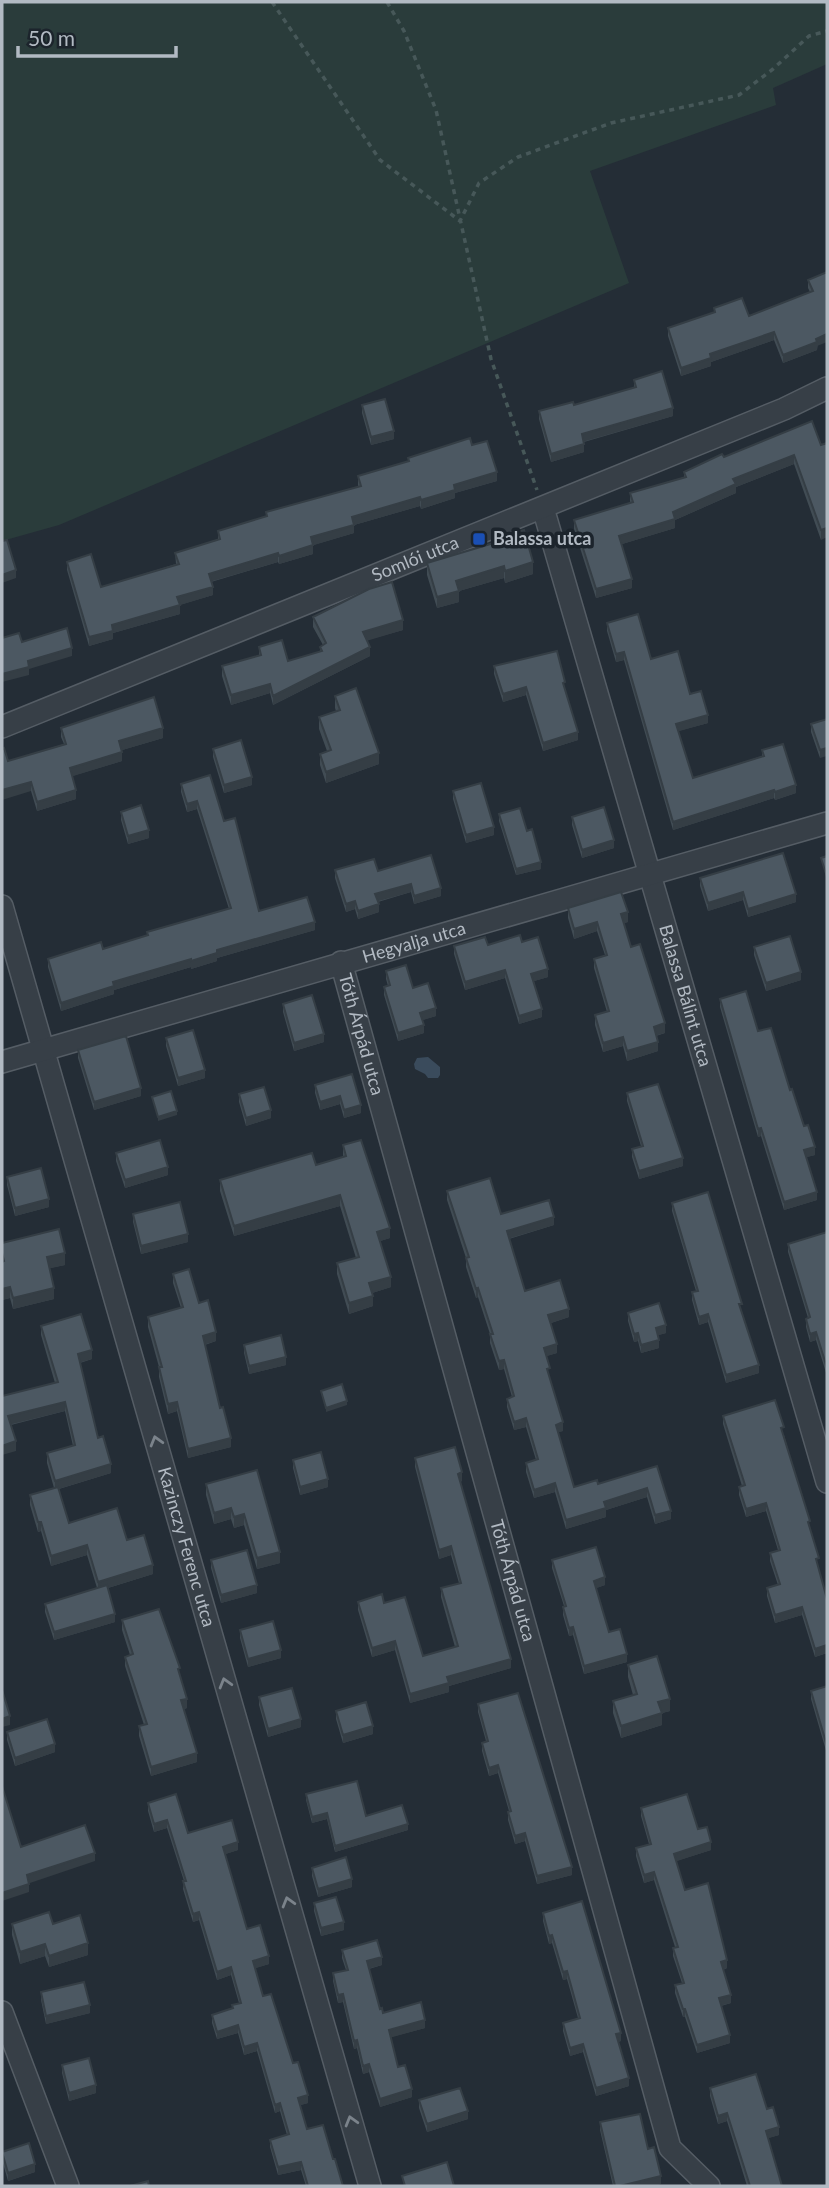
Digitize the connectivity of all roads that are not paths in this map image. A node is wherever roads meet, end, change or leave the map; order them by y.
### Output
1 (827, 388) edge
2 (543, 508) junction
3 (2, 727) edge
4 (827, 823) edge
5 (650, 876) junction
6 (2, 906) edge
7 (341, 962) junction
8 (43, 1050) junction
9 (2, 1062) edge
10 (827, 1482) edge
11 (2, 2012) edge
12 (68, 2186) edge
13 (370, 2186) edge
14 (709, 2186) edge

1 - 2 street, Somlói utca
2 - 3 street, Somlói utca
2 - 5 street, Balassa Bálint utca
4 - 5 street, Hegyalja utca
5 - 7 street, Hegyalja utca
5 - 10 street, Balassa Bálint utca
6 - 8 street, Kazinczy Ferenc utca
7 - 8 street, Hegyalja utca
7 - 14 street, Tóth Árpád utca
8 - 9 street, Hegyalja utca
13 -> 8 street, Kazinczy Ferenc utca
11 - 12 street

